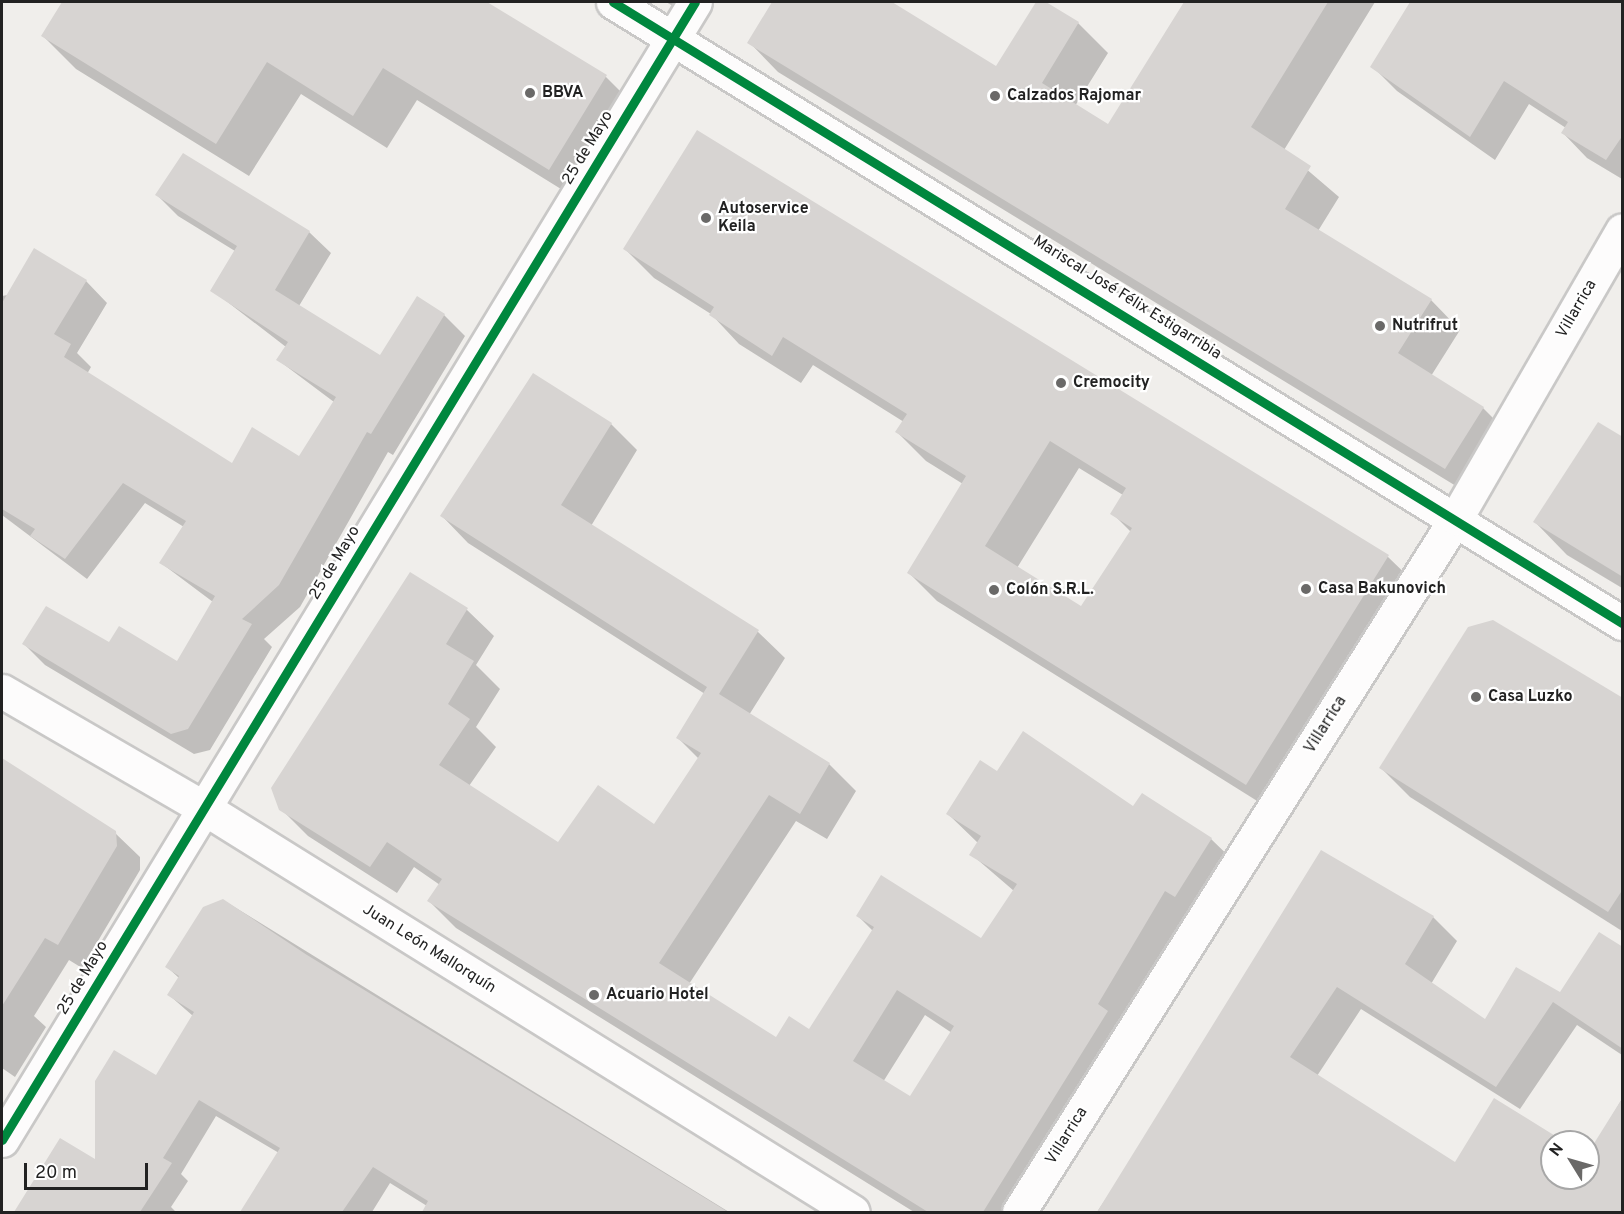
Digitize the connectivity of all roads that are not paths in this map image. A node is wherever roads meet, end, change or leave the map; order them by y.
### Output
1 (614, 2) edge
2 (694, 2) edge
3 (673, 37) junction
4 (1623, 231) edge
5 (1456, 518) junction
6 (1623, 623) edge
7 (2, 691) edge
8 (204, 808) junction
9 (2, 1140) edge
10 (853, 1212) edge
11 (1019, 1212) edge

1 - 3 street, Mariscal José Félix Estigarribia
2 - 3 street, 25 de Mayo
3 - 5 street, Mariscal José Félix Estigarribia
3 - 8 street, 25 de Mayo
4 - 5 street, Villarrica
5 - 6 street, Mariscal José Félix Estigarribia
5 - 11 street, Villarrica
7 - 8 street, Juan León Mallorquín
8 - 9 street, 25 de Mayo
8 - 10 street, Juan León Mallorquín

